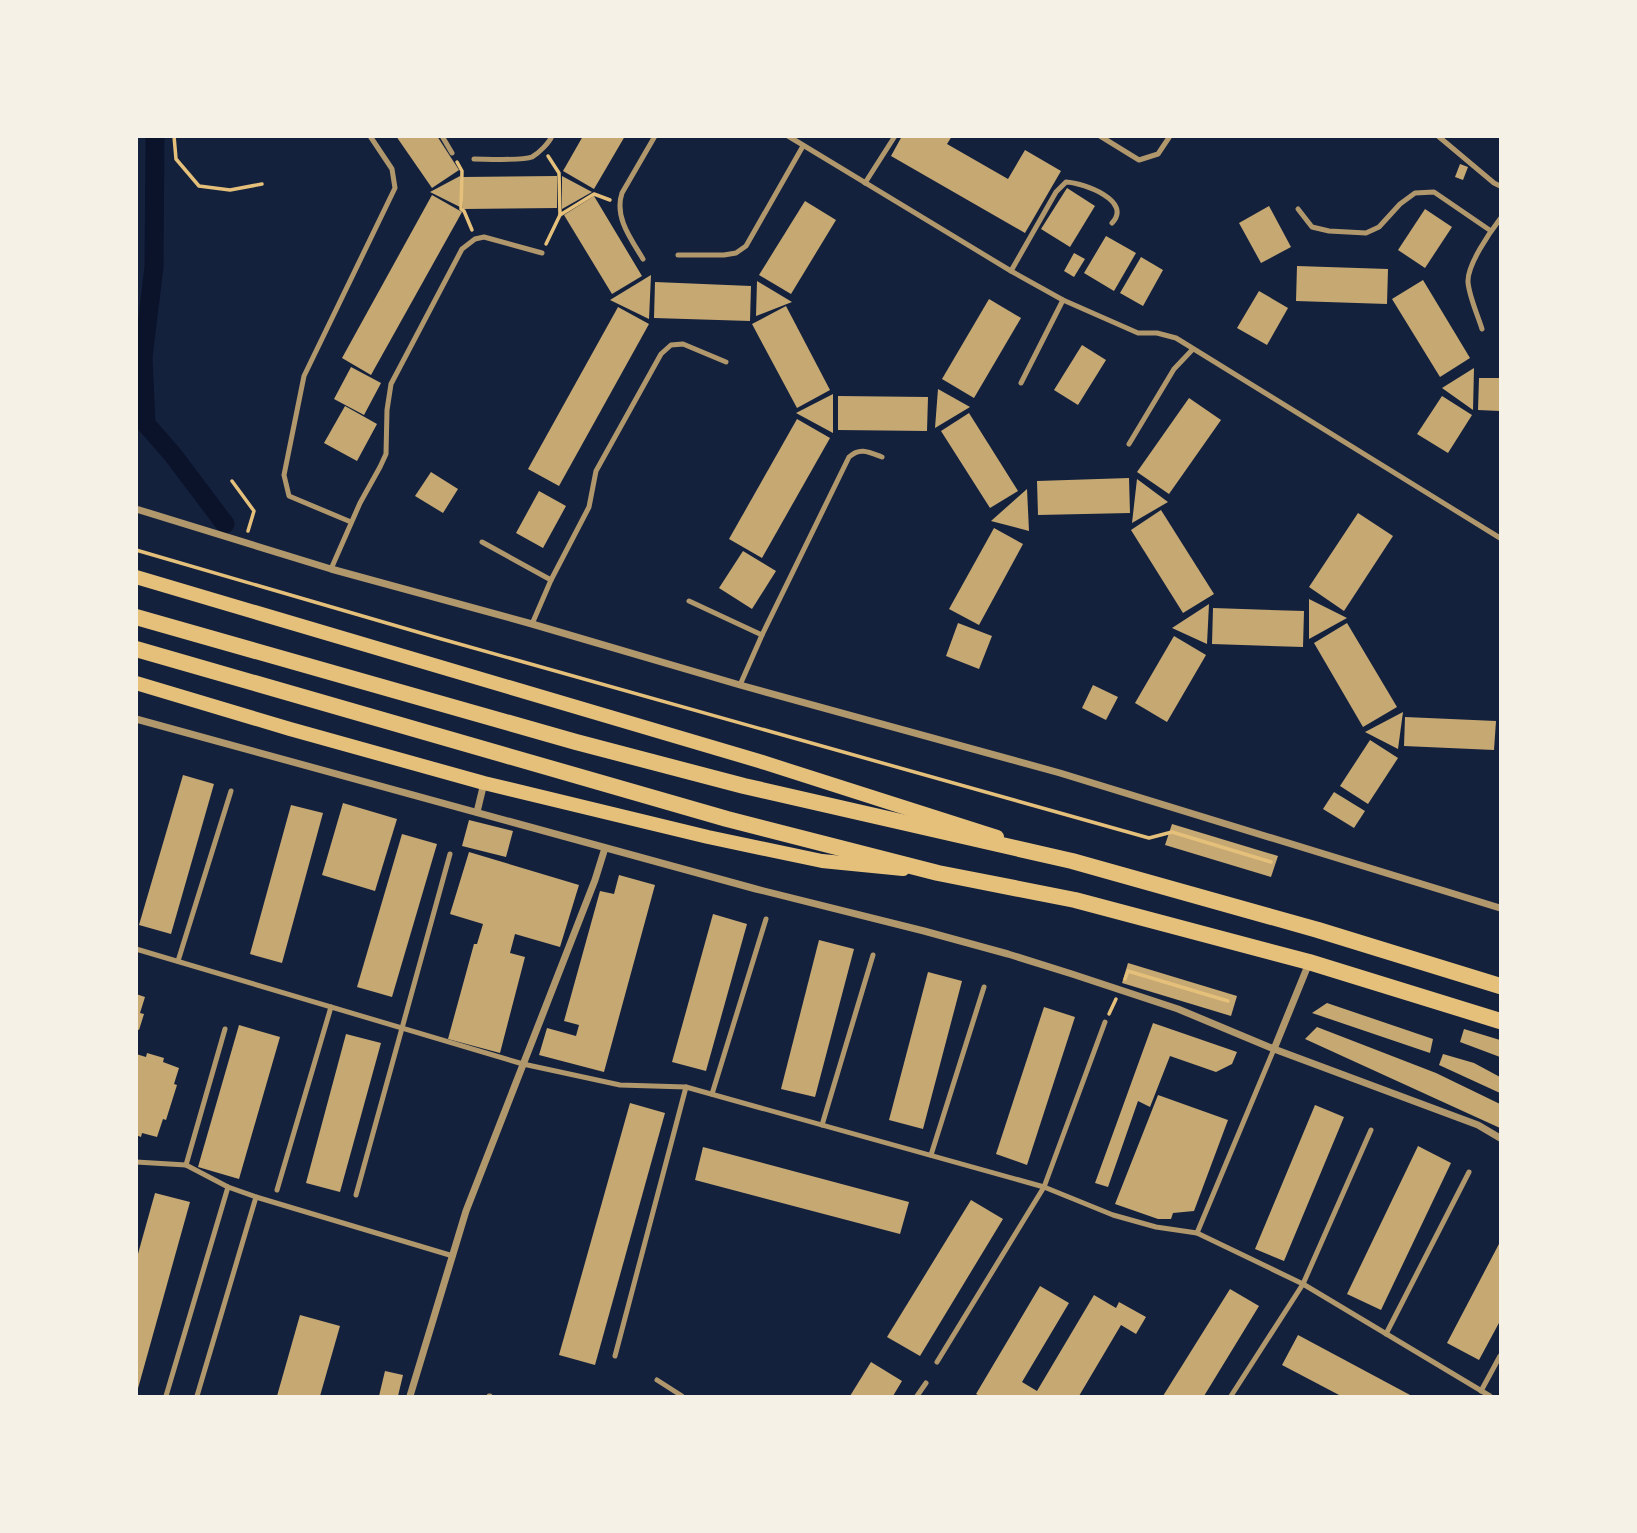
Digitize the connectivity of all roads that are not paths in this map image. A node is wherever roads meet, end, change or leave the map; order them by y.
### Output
1 (370, 136) edge
2 (442, 136) edge
3 (552, 136) edge
4 (655, 136) edge
5 (788, 136) edge
6 (895, 136) edge
7 (1100, 136) edge
8 (1170, 136) edge
9 (1438, 136) edge
10 (803, 146) junction
11 (452, 153) road end
12 (474, 159) dead end
13 (864, 183) junction
14 (1500, 186) edge
15 (1298, 209) dead end
16 (1500, 219) edge
17 (1112, 223) dead end
18 (1491, 231) junction
19 (542, 253) road end
20 (678, 255) dead end
21 (643, 259) dead end
22 (1010, 271) junction
23 (1062, 300) junction
24 (1482, 329) dead end
25 (1193, 349) junction
26 (726, 362) dead end
27 (1021, 383) dead end
28 (1129, 444) dead end
29 (882, 457) dead end
30 (136, 509) edge
31 (351, 522) junction
32 (1500, 538) edge
33 (482, 542) dead end
34 (331, 569) junction
35 (136, 577) edge
36 (551, 580) junction
37 (688, 601) dead end
38 (136, 617) edge
39 (533, 624) junction
40 (762, 635) junction
41 (136, 649) edge
42 (136, 683) edge
43 (740, 685) junction
44 (136, 719) edge
45 (484, 783) junction
46 (231, 791) dead end
47 (477, 812) junction
48 (606, 848) junction
49 (450, 854) dead end
50 (1072, 861) junction
51 (938, 873) junction
52 (1500, 908) edge
53 (766, 919) dead end
54 (136, 949) edge
55 (873, 955) dead end
56 (178, 961) junction
57 (1309, 962) junction
58 (1500, 986) edge
59 (984, 987) dead end
60 (331, 1007) junction
61 (1500, 1021) edge
62 (1105, 1022) dead end
63 (402, 1027) junction
64 (225, 1029) dead end
65 (1274, 1049) junction
66 (523, 1064) junction
67 (686, 1087) junction
68 (712, 1094) junction
69 (822, 1125) junction
70 (1371, 1130) dead end
71 (1500, 1138) edge
72 (931, 1155) junction
73 (136, 1162) edge
74 (186, 1165) junction
75 (1469, 1172) dead end
76 (228, 1187) junction
77 (1044, 1187) junction
78 (277, 1190) dead end
79 (356, 1195) dead end
80 (256, 1196) junction
81 (1197, 1233) junction
82 (453, 1256) junction
83 (1303, 1284) junction
84 (1386, 1334) junction
85 (615, 1356) dead end
86 (1500, 1356) edge
87 (937, 1362) dead end
88 (657, 1380) dead end
89 (926, 1383) dead end
90 (1481, 1391) junction
91 (166, 1396) edge
92 (197, 1396) edge
93 (410, 1396) edge
94 (682, 1396) edge
95 (917, 1396) edge
96 (1231, 1396) edge
97 (1490, 1396) edge

1 - 31 lane
2 - 11 lane
3 - 12 lane
4 - 21 lane
5 - 10 lane
6 - 13 lane
7 - 8 lane
9 - 14 lane
10 - 13 lane
10 - 20 lane
13 - 22 lane
15 - 18 lane
16 - 18 lane
17 - 22 lane
18 - 24 lane
19 - 31 lane
22 - 23 lane
23 - 25 lane
23 - 27 lane
25 - 28 lane
25 - 32 lane
26 - 36 lane
29 - 40 lane
30 - 34 street
31 - 34 lane
33 - 36 lane
34 - 39 street
35 - 50 main road
36 - 39 lane
37 - 40 lane
38 - 50 main road
39 - 43 street
40 - 43 lane
41 - 51 main road
42 - 45 main road
43 - 52 street
44 - 47 street
45 - 47 street
45 - 51 main road
46 - 56 lane
47 - 48 street
48 - 65 street
48 - 66 street
49 - 63 lane
50 - 58 main road
51 - 57 main road
53 - 68 lane
54 - 56 lane
55 - 69 lane
56 - 60 lane
57 - 61 main road
57 - 65 street
59 - 72 lane
60 - 63 lane
60 - 78 lane
62 - 77 lane
63 - 66 lane
63 - 79 lane
64 - 74 lane
65 - 71 street
65 - 81 lane
66 - 67 lane
66 - 82 street
67 - 68 lane
67 - 85 lane
68 - 69 lane
69 - 72 lane
70 - 83 lane
72 - 77 lane
73 - 74 lane
74 - 76 lane
75 - 84 lane
76 - 80 lane
76 - 91 lane
77 - 81 lane
77 - 87 lane
80 - 82 lane
80 - 92 lane
81 - 83 lane
82 - 93 street
83 - 84 lane
83 - 96 lane
84 - 90 lane
86 - 90 lane
88 - 94 lane
89 - 95 lane
90 - 97 lane

